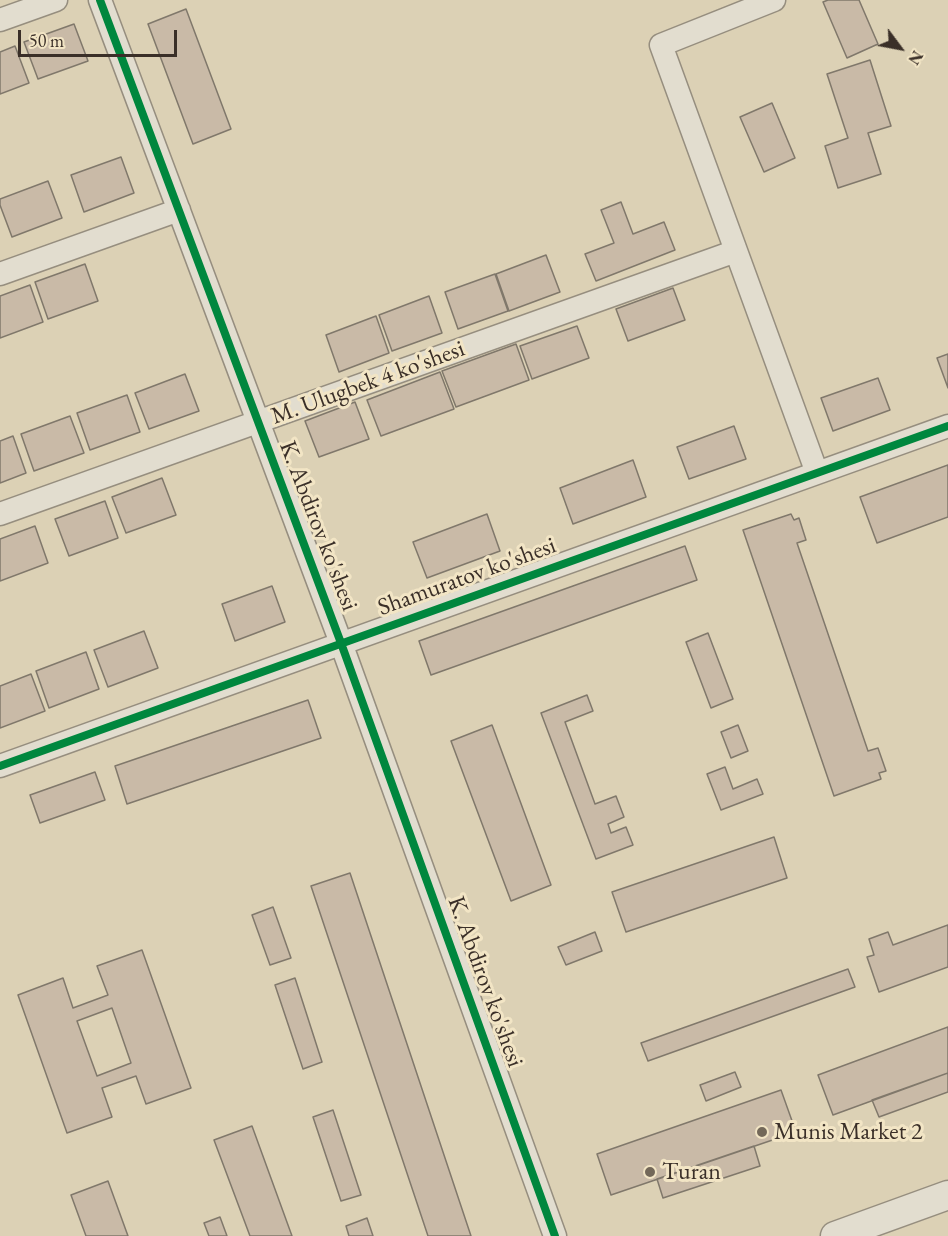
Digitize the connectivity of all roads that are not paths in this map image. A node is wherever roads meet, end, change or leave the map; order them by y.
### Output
1 (56, 0) edge
2 (100, 0) edge
3 (774, 0) edge
4 (0, 20) edge
5 (179, 210) junction
6 (736, 251) junction
7 (0, 274) edge
8 (258, 422) junction
9 (948, 426) edge
10 (817, 473) junction
11 (0, 514) edge
12 (341, 643) junction
13 (0, 766) edge
14 (948, 1195) edge
15 (555, 1236) edge
16 (835, 1236) edge

1 - 4 street
2 - 5 street, K. Abdirov ko'shesi
3 - 6 street
5 - 7 street
5 - 8 street, K. Abdirov ko'shesi
6 - 8 street, M. Ulugbek 4 ko'shesi
6 - 10 street
8 - 11 street, M. Ulugbek 4 ko'shesi
8 - 12 street, K. Abdirov ko'shesi
9 - 10 street, Shamuratov ko'shesi
10 - 12 street, Shamuratov ko'shesi
12 - 13 street, Shamuratov ko'shesi
12 - 15 street, K. Abdirov ko'shesi
14 - 16 street

